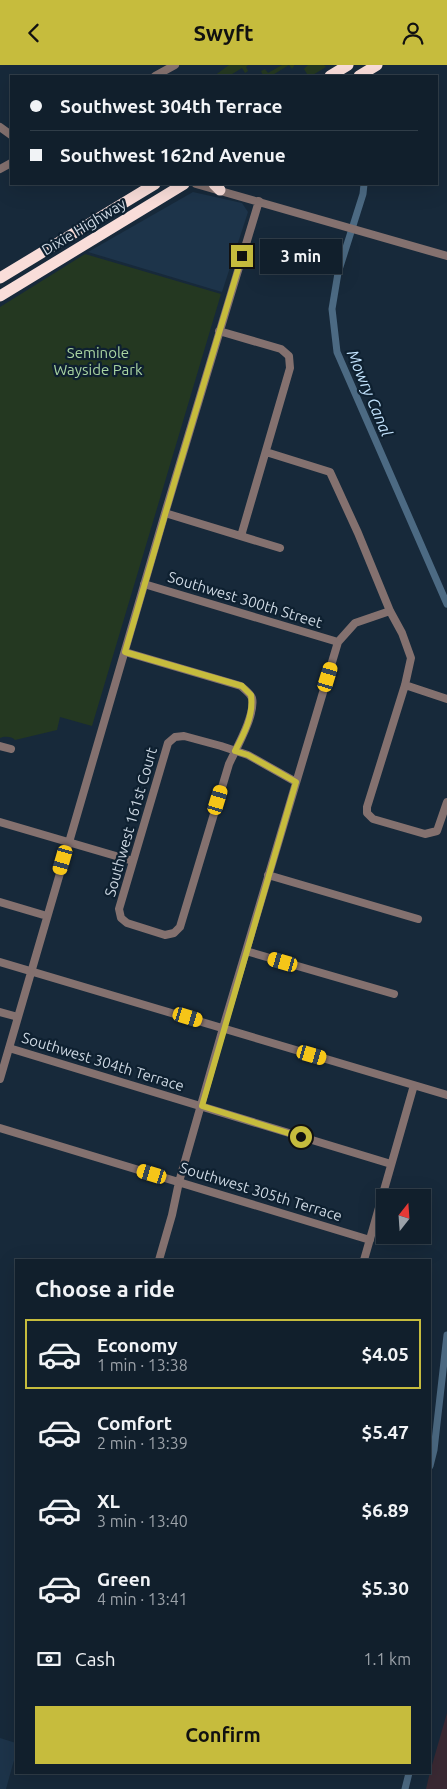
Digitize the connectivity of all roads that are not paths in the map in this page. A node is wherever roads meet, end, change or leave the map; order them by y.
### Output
1 (175, 65) edge
2 (377, 65) edge
3 (346, 66) edge
4 (157, 75) edge
5 (332, 75) edge
6 (361, 75) edge
7 (0, 126) edge
8 (10, 134) edge
9 (162, 185) edge
10 (182, 185) edge
11 (203, 185) edge
12 (217, 187) edge
13 (142, 188) edge
14 (259, 201) junction
15 (56, 244) junction
16 (64, 257) junction
17 (447, 257) edge
18 (0, 278) edge
19 (0, 287) edge
20 (0, 296) edge
21 (218, 331) junction
22 (266, 451) junction
23 (165, 513) junction
24 (241, 536) junction
25 (280, 548) dead end
26 (144, 584) junction
27 (390, 611) junction
28 (338, 642) junction
29 (125, 652) junction
30 (405, 685) junction
31 (447, 699) edge
32 (0, 746) edge
33 (11, 749) dead end
34 (235, 751) junction
35 (296, 782) junction
36 (447, 803) edge
37 (0, 822) edge
38 (69, 841) junction
39 (133, 861) junction
40 (268, 875) junction
41 (0, 902) edge
42 (47, 916) junction
43 (418, 919) dead end
44 (246, 951) junction
45 (0, 962) edge
46 (31, 971) junction
47 (394, 994) dead end
48 (0, 1012) edge
49 (18, 1017) junction
50 (223, 1028) junction
51 (9, 1048) junction
52 (0, 1079) edge
53 (414, 1085) junction
54 (447, 1095) edge
55 (202, 1106) junction
56 (0, 1128) edge
57 (390, 1164) junction
58 (179, 1182) junction
59 (370, 1240) junction
60 (161, 1259) edge
61 (364, 1259) edge

1 - 4 street
2 - 6 highway
3 - 5 highway
7 - 8 street
9 - 16 highway
10 - 16 highway, Dixie Highway
11 - 12 street
12 - 14 street
13 - 15 highway, Dixie Highway
14 - 17 street
14 - 21 street
15 - 18 highway, Dixie Highway
15 - 19 highway
16 - 20 highway, Dixie Highway
21 - 22 street
21 - 23 street
22 - 24 street
22 - 27 street
23 - 24 street
23 - 26 street
24 - 25 street
26 - 28 street, Southwest 300th Street
26 - 29 street
27 - 28 street
27 - 30 street
28 - 35 street
29 - 34 street
29 - 38 street
30 - 31 street
30 - 36 street
32 - 33 street
34 - 35 street
34 - 39 street, Southwest 161st Court
34 - 39 street, Southwest 161st Court
35 - 40 street
37 - 38 street
38 - 39 street
38 - 42 street
40 - 43 street
40 - 44 street
41 - 42 street
42 - 46 street
44 - 47 street
44 - 50 street
45 - 46 street
46 - 49 street
46 - 50 street
48 - 49 street, Southwest 304th Terrace
49 - 51 street
50 - 53 street
50 - 55 street
51 - 52 street
51 - 55 street, Southwest 304th Terrace
53 - 54 street
53 - 57 street
55 - 57 street, Southwest 304th Terrace
55 - 58 street
56 - 58 street, Southwest 305th Terrace
57 - 59 street
58 - 59 street, Southwest 305th Terrace
58 - 60 street
59 - 61 street

